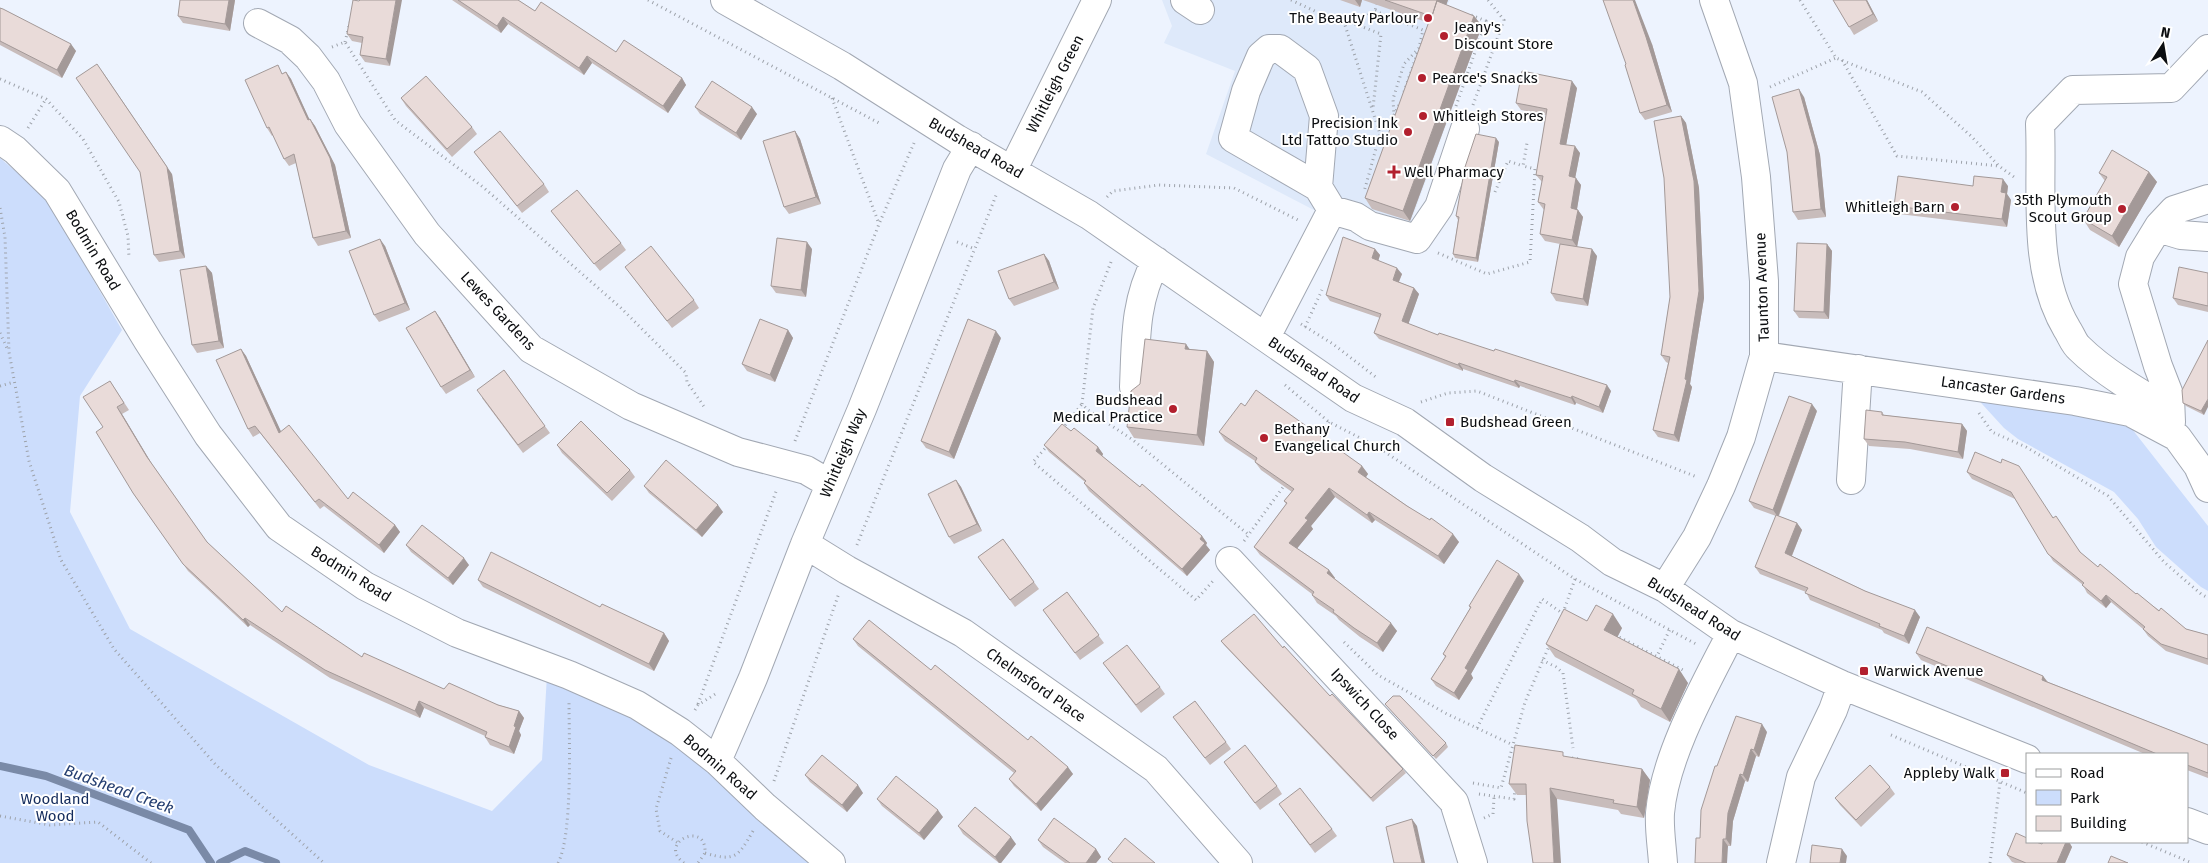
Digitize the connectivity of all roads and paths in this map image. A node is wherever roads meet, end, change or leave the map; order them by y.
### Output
1 (648, 0) edge
2 (725, 0) edge
3 (1097, 0) edge
4 (1291, 0) edge
5 (1378, 0) edge
6 (1488, 0) edge
7 (1714, 0) edge
8 (1800, 0) edge
9 (1375, 11) junction
10 (1470, 15) edge
11 (351, 18) edge
12 (1337, 20) junction
13 (1486, 21) dead end
14 (258, 23) dead end
15 (1355, 24) junction
16 (344, 42) junction
17 (1419, 48) junction
18 (2208, 49) edge
19 (308, 57) junction
20 (1836, 58) junction
21 (1842, 60) junction
22 (0, 79) edge
23 (832, 97) junction
24 (1745, 98) junction
25 (46, 99) junction
26 (1372, 110) junction
27 (1394, 116) junction
28 (881, 124) dead end
29 (1464, 129) joint
30 (906, 138) dead end
31 (1380, 139) junction
32 (914, 142) junction
33 (1527, 143) dead end
34 (7, 145) edge
35 (920, 146) dead end
36 (971, 146) junction
37 (1523, 166) junction
38 (1013, 169) junction
39 (1495, 192) dead end
40 (997, 193) dead end
41 (2208, 199) edge
42 (0, 208) edge
43 (1332, 211) junction
44 (1089, 215) junction
45 (879, 224) junction
46 (2158, 228) junction
47 (2208, 237) edge
48 (1417, 238) junction
49 (130, 260) dead end
50 (1111, 261) dead end
51 (1156, 261) junction
52 (1280, 312) junction
53 (0, 333) edge
54 (1266, 337) junction
55 (9, 352) junction
56 (1764, 356) junction
57 (1351, 359) dead end
58 (1858, 369) junction
59 (14, 382) junction
60 (1283, 383) dead end
61 (0, 386) edge
62 (1134, 387) edge
63 (1082, 404) junction
64 (1978, 411) dead end
65 (2170, 411) junction
66 (709, 413) dead end
67 (1330, 422) junction
68 (1405, 422) junction
69 (1058, 433) edge
70 (2176, 437) junction
71 (1052, 440) edge
72 (1312, 446) edge
73 (786, 464) junction
74 (1289, 479) edge
75 (1852, 480) dead end
76 (830, 484) junction
77 (1721, 486) junction
78 (2208, 488) edge
79 (1249, 535) junction
80 (805, 544) junction
81 (1236, 553) junction
82 (847, 570) junction
83 (1575, 579) junction
84 (1665, 588) junction
85 (2208, 598) edge
86 (1563, 614) junction
87 (1560, 622) edge
88 (1670, 629) junction
89 (1607, 631) edge
90 (1554, 637) edge
91 (1342, 640) dead end
92 (1726, 645) junction
93 (1656, 656) junction
94 (1542, 660) junction
95 (1653, 664) edge
96 (1691, 673) dead end
97 (570, 675) junction
98 (1842, 685) junction
99 (698, 705) dead end
100 (1477, 728) junction
101 (1886, 733) dead end
102 (1513, 745) junction
103 (1573, 748) dead end
104 (674, 750) dead end
105 (1572, 758) edge
106 (2026, 759) edge
107 (1581, 760) edge
108 (717, 761) junction
109 (1517, 780) edge
110 (2000, 782) junction
111 (1469, 788) dead end
112 (2026, 793) edge
113 (1476, 794) dead end
114 (765, 807) junction
115 (0, 816) edge
116 (2188, 822) edge
117 (2208, 830) edge
118 (678, 843) junction
119 (2144, 843) edge
120 (705, 853) junction
121 (151, 863) edge
122 (324, 863) edge
123 (558, 863) edge
124 (684, 863) edge
125 (698, 863) edge
126 (831, 863) edge
127 (1238, 863) edge
128 (1473, 863) edge
129 (1664, 863) edge
130 (1781, 863) edge
131 (1990, 863) edge
132 (2192, 863) edge

1 - 23 path
2 - 36 street, Budshead Road
3 - 38 street, Whitleigh Green
4 - 12 path
5 - 9 path
6 - 29 path
7 - 24 street, Taunton Avenue
8 - 20 path
9 - 15 path
9 - 17 path
10 - 13 path
11 - 16 path
12 - 15 path
12 - 26 path
14 - 19 street, Lewes Gardens
15 - 26 path
16 - 19 path
16 - 66 path
17 - 27 path
17 - 27 path
18 - 65 street
19 - 73 street, Lewes Gardens
20 - 21 path
20 - 24 path
21 - 21 path
22 - 25 path
23 - 28 path
23 - 45 path
24 - 56 street, Taunton Avenue
25 - 34 path
25 - 49 path
26 - 31 path
27 - 31 path
29 - 48 street
30 - 32 path
31 - 43 path
32 - 35 path
32 - 45 path
33 - 37 path
34 - 97 street, Bodmin Road
36 - 38 street, Budshead Road
36 - 76 street, Whitleigh Way
37 - 39 path
37 - 48 path
38 - 44 street, Budshead Road
40 - 82 path
41 - 46 street
42 - 55 path
43 - 43 street
43 - 44 path
43 - 48 street
43 - 52 street
44 - 51 street, Budshead Road
45 - 73 path
46 - 47 street
46 - 65 street
50 - 63 path
51 - 54 street, Budshead Road
51 - 62 street
52 - 54 street
52 - 57 path
53 - 55 path
54 - 68 street, Budshead Road
55 - 59 path
56 - 58 street, Lancaster Gardens
56 - 77 street, Taunton Avenue
58 - 70 street, Lancaster Gardens
58 - 75 street
59 - 61 path
59 - 122 path
60 - 67 path
63 - 69 path
63 - 79 path
64 - 85 path
65 - 70 street
67 - 72 path
67 - 83 path
68 - 77 path
68 - 84 street, Budshead Road
70 - 78 street, Lancaster Gardens
71 - 81 path
73 - 76 street, Lewes Gardens
73 - 99 path
74 - 79 path
76 - 80 street, Whitleigh Way
77 - 84 street, Taunton Avenue
79 - 81 path
80 - 82 street, Chelmsford Place
80 - 108 street, Whitleigh Way
81 - 128 street, Ipswich Close
82 - 114 path
82 - 127 street, Chelmsford Place
83 - 86 path
83 - 88 path
84 - 92 street, Budshead Road
86 - 87 path
86 - 100 path
88 - 92 path
88 - 93 path
89 - 93 path
90 - 94 path
91 - 100 path
92 - 98 street, Budshead Road
92 - 129 street
93 - 95 path
93 - 96 path
94 - 102 path
94 - 103 path
97 - 108 street, Bodmin Road
97 - 123 path
98 - 106 street, Budshead Road
98 - 130 street
100 - 102 path
101 - 110 path
102 - 111 path
104 - 118 path
105 - 107 path
108 - 114 street, Bodmin Road
109 - 113 path
110 - 112 path
110 - 131 path
114 - 120 path
114 - 126 street, Bodmin Road
115 - 121 path
116 - 117 street
118 - 120 path
118 - 124 path
119 - 132 path
120 - 125 path

